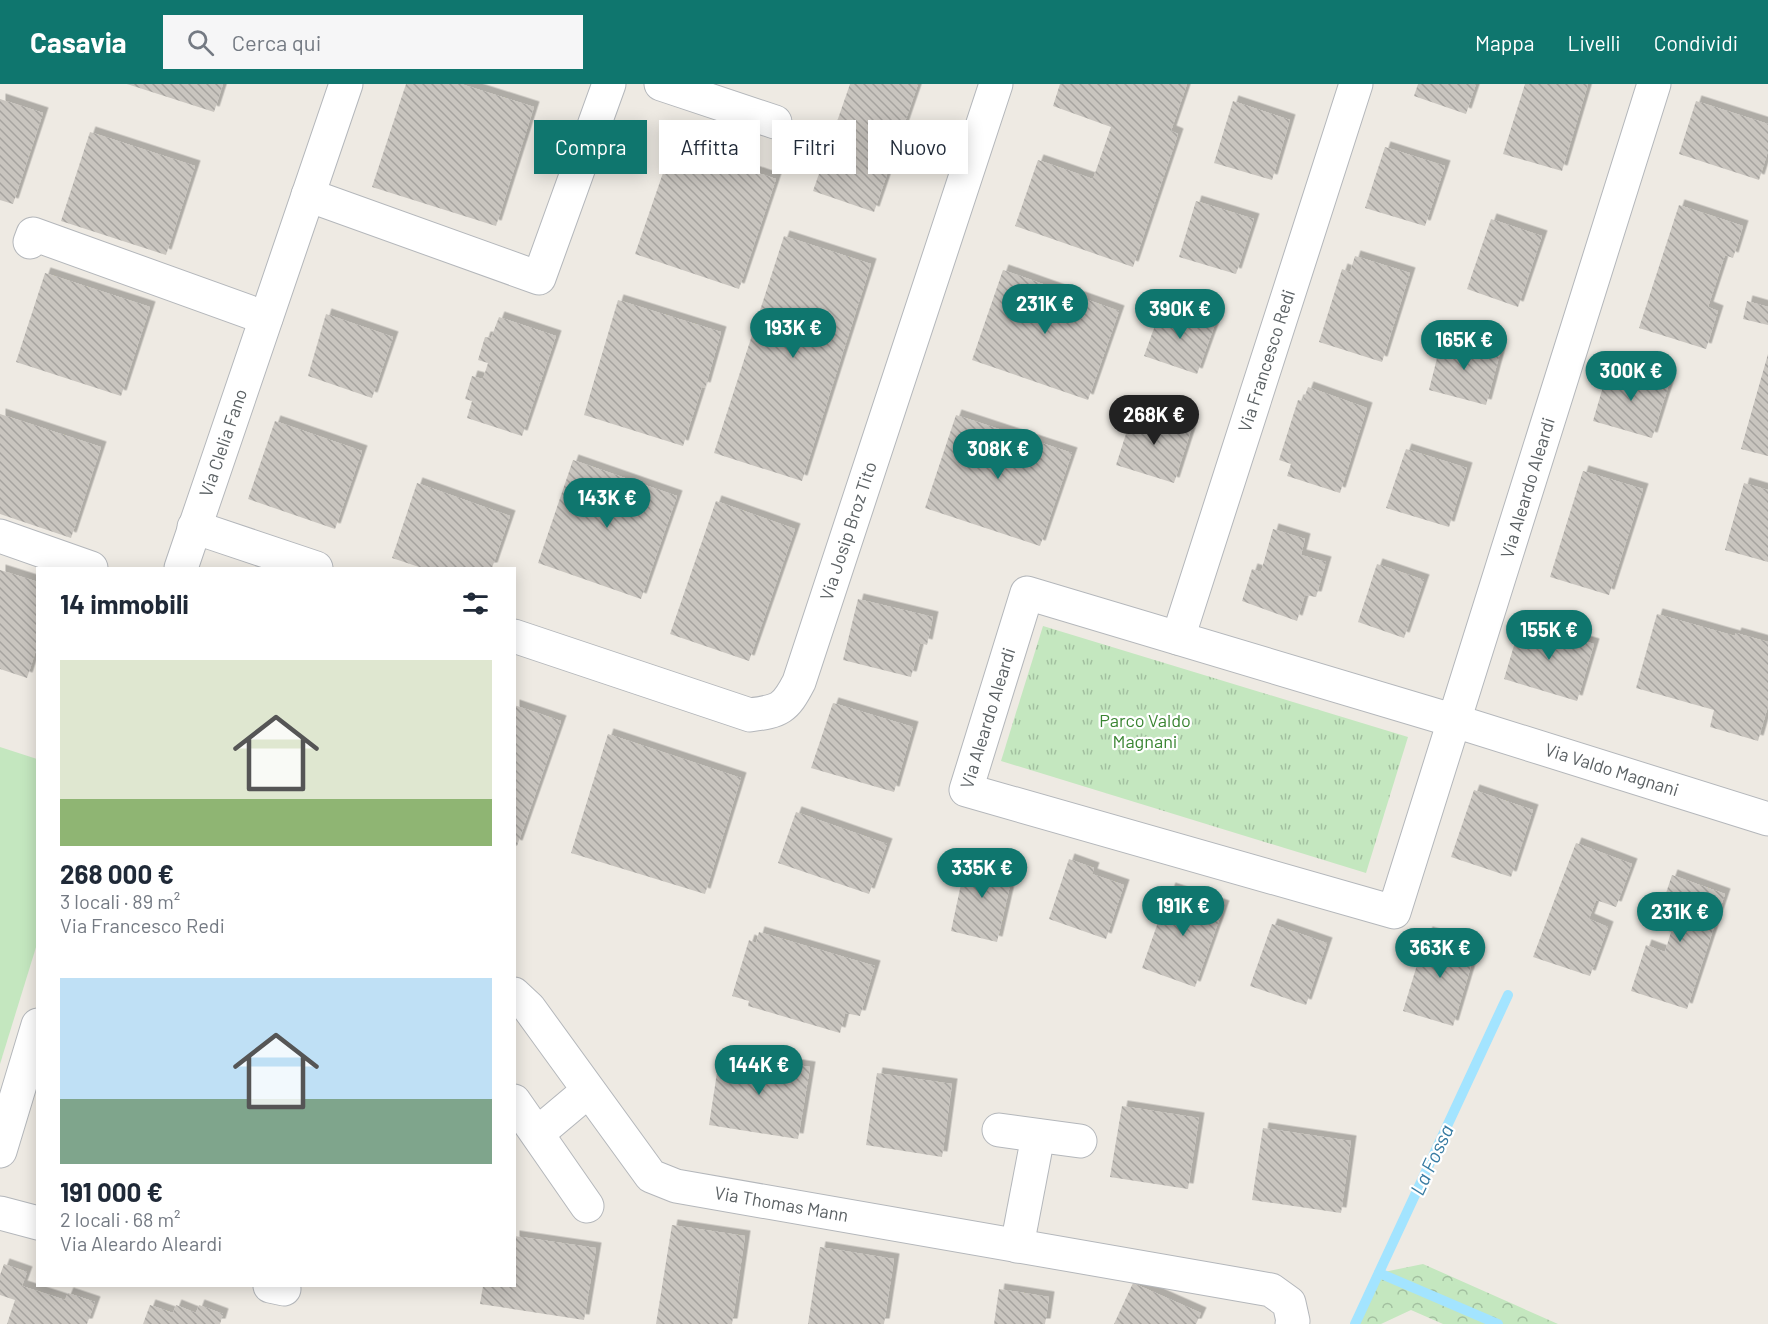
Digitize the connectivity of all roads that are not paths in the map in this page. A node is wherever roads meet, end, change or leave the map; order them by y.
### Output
1 (346, 84) edge
2 (609, 84) edge
3 (661, 84) edge
4 (996, 84) edge
5 (1356, 84) edge
6 (1654, 84) edge
7 (772, 121) edge
8 (308, 195) junction
9 (30, 242) dead end
10 (266, 318) junction
11 (194, 527) junction
12 (0, 536) edge
13 (88, 567) edge
14 (181, 567) edge
15 (313, 567) edge
16 (516, 637) edge
17 (1178, 638) junction
18 (1455, 721) junction
19 (1768, 819) edge
20 (516, 996) edge
21 (36, 1032) edge
22 (588, 1091) junction
23 (516, 1104) edge
24 (999, 1130) dead end
25 (538, 1133) junction
26 (1038, 1136) junction
27 (1080, 1141) dead end
28 (0, 1151) edge
29 (587, 1206) dead end
30 (0, 1213) edge
31 (36, 1223) edge
32 (1017, 1246) junction
33 (1292, 1324) edge

1 - 8 street, Via Clelia Fano
2 - 8 street
3 - 7 street
4 - 16 street, Via Josip Broz Tito
5 - 17 street, Via Francesco Redi
6 - 18 street, Via Aleardo Aleardi
8 - 10 street, Via Clelia Fano
9 - 10 street
10 - 11 street, Via Clelia Fano
11 - 14 street, Via Clelia Fano
11 - 15 street
12 - 13 street
17 - 18 street, Via Aleardo Aleardi
17 - 18 street, Via Aleardo Aleardi
18 - 19 street, Via Valdo Magnani
20 - 22 street, Via Thomas Mann
21 - 28 street
22 - 25 street
22 - 32 street, Via Thomas Mann
23 - 25 street
24 - 26 street
25 - 29 street
26 - 27 street
26 - 32 street
30 - 31 street
32 - 33 street, Via Thomas Mann

